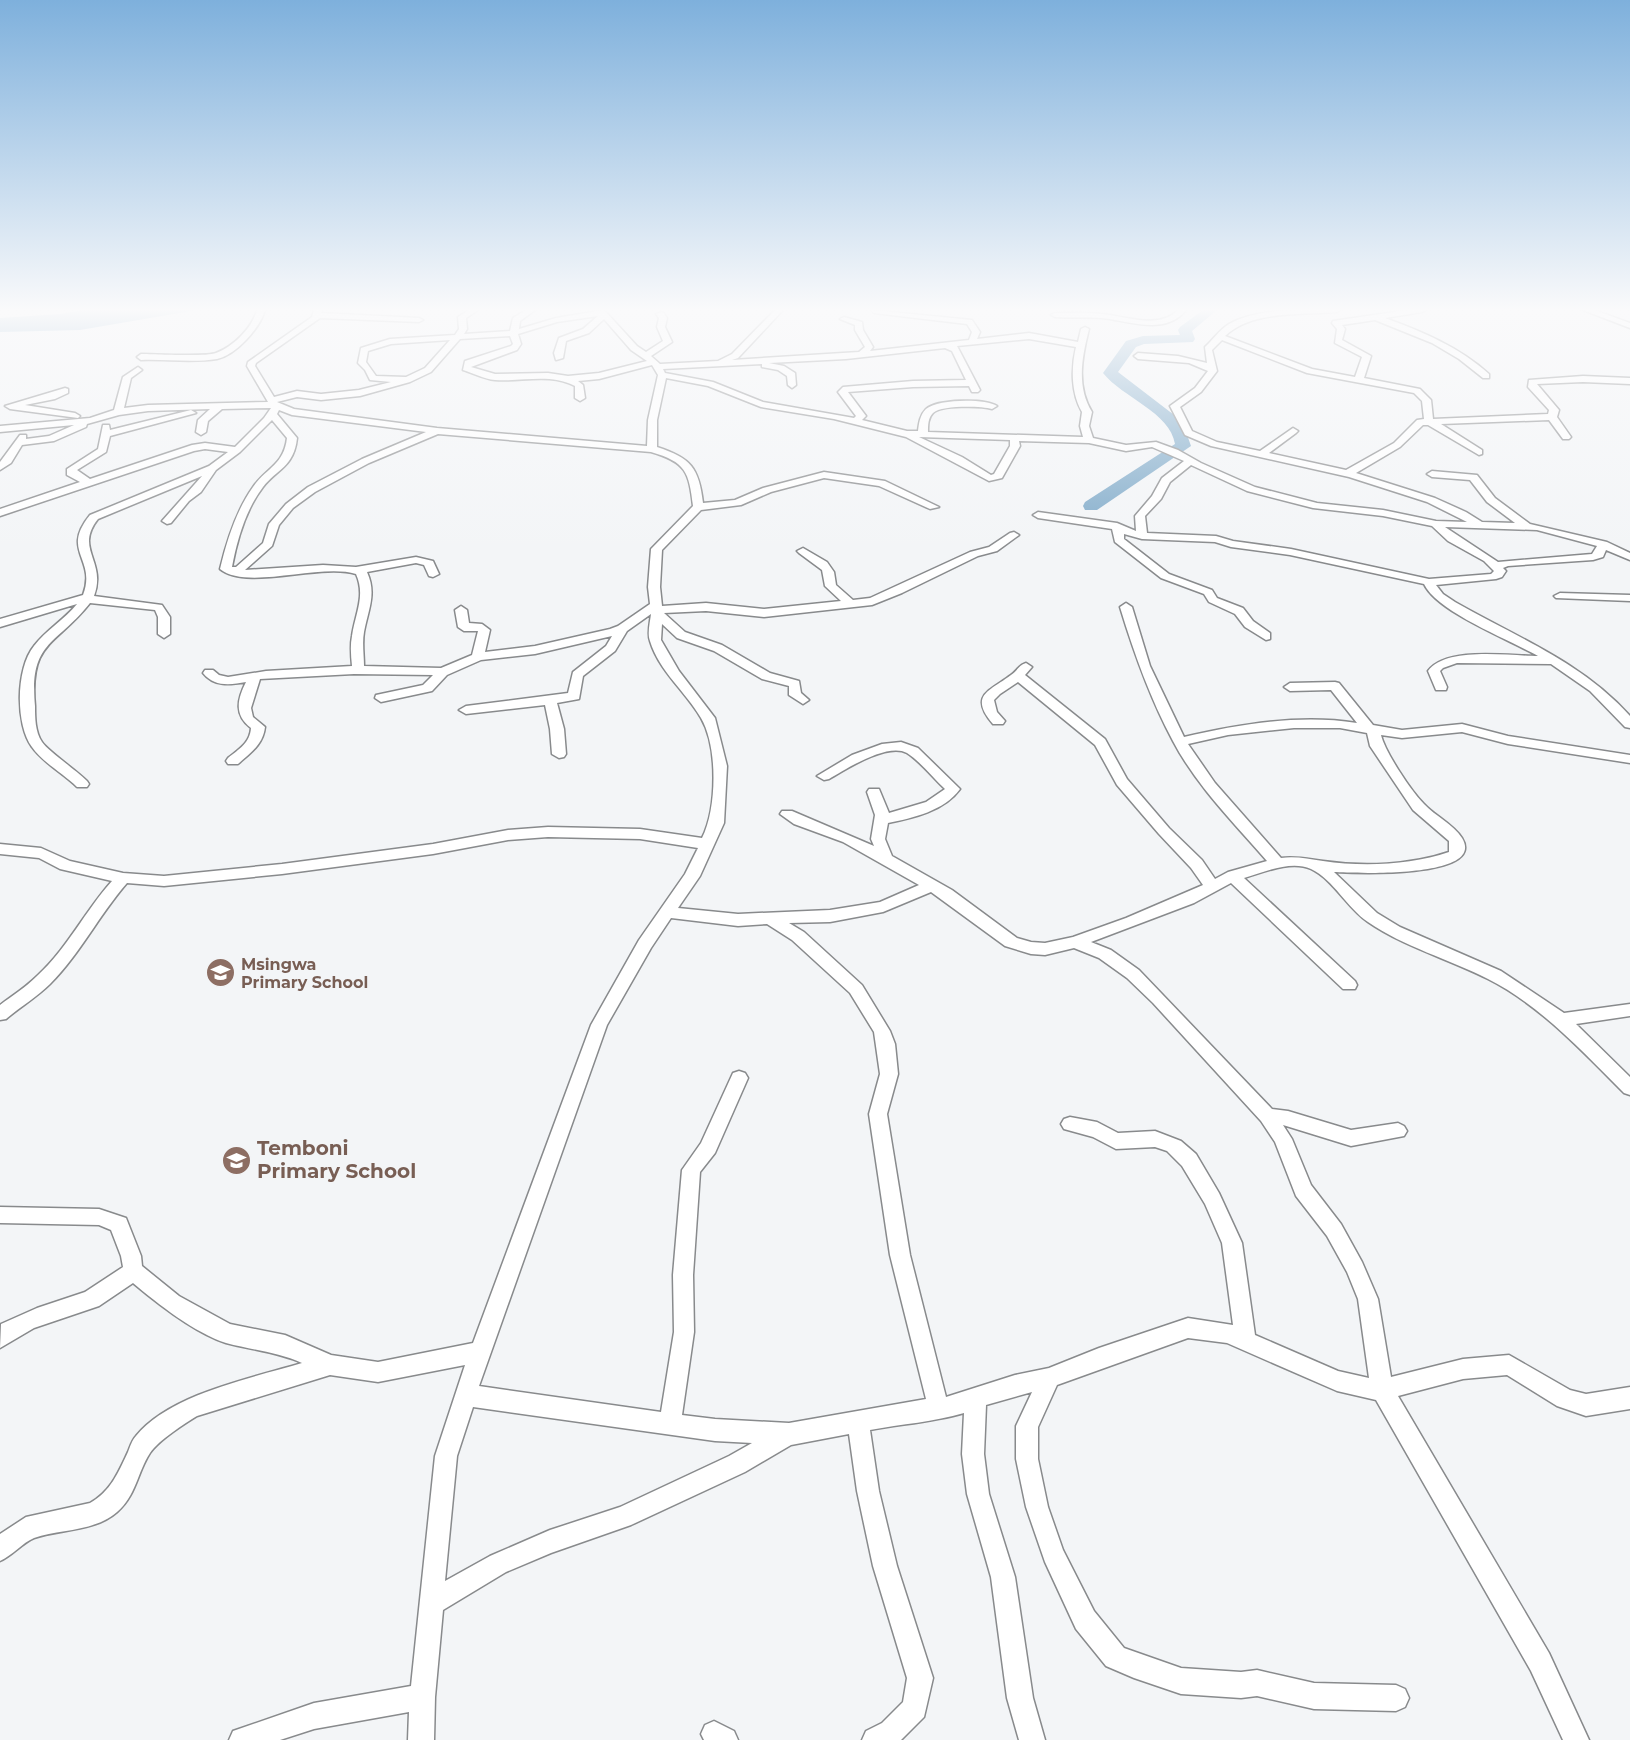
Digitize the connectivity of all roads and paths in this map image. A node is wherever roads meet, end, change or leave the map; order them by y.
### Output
1 (65, 391) dead end
2 (123, 391) edge
3 (265, 391) edge
4 (367, 391) edge
5 (579, 391) edge
6 (657, 391) edge
7 (728, 391) edge
8 (844, 391) edge
9 (1079, 391) edge
10 (1195, 391) edge
11 (1417, 391) edge
12 (1537, 391) edge
13 (580, 398) dead end
14 (217, 406) junction
15 (274, 406) junction
16 (992, 406) dead end
17 (5, 407) edge
18 (118, 412) junction
19 (102, 417) junction
20 (1552, 417) junction
21 (88, 421) junction
22 (1429, 421) junction
23 (855, 422) junction
24 (34, 426) junction
25 (0, 429) edge
26 (1293, 430) dead end
27 (437, 431) junction
28 (201, 432) dead end
29 (106, 434) junction
30 (907, 434) junction
31 (923, 435) junction
32 (1014, 437) junction
33 (1566, 437) dead end
34 (1089, 440) junction
35 (18, 443) junction
36 (651, 449) junction
37 (237, 450) junction
38 (1479, 452) dead end
39 (1262, 454) junction
40 (1190, 461) junction
41 (0, 467) edge
42 (213, 468) junction
43 (1350, 474) junction
44 (1432, 474) dead end
45 (87, 482) junction
46 (698, 507) junction
47 (934, 507) dead end
48 (0, 513) edge
49 (1038, 515) dead end
50 (167, 521) dead end
51 (1436, 524) junction
52 (1479, 525) junction
53 (1118, 526) junction
54 (1526, 526) junction
55 (1014, 536) dead end
56 (1142, 536) junction
57 (1603, 544) junction
58 (802, 551) dead end
59 (1628, 551) edge
60 (1497, 566) junction
61 (358, 570) junction
62 (238, 571) junction
63 (433, 574) dead end
64 (1429, 582) junction
65 (1560, 596) dead end
66 (87, 598) junction
67 (1630, 598) edge
68 (849, 602) junction
69 (1126, 608) dead end
70 (657, 609) junction
71 (461, 610) dead end
72 (0, 623) edge
73 (622, 629) junction
74 (164, 634) dead end
75 (1266, 636) dead end
76 (478, 657) junction
77 (1556, 660) junction
78 (358, 668) junction
79 (443, 672) junction
80 (209, 673) dead end
81 (256, 676) junction
82 (1290, 687) dead end
83 (1441, 687) dead end
84 (381, 698) dead end
85 (803, 700) dead end
86 (550, 701) junction
87 (466, 710) dead end
88 (998, 721) dead end
89 (1630, 724) edge
90 (1371, 729) junction
91 (1180, 742) junction
92 (559, 754) dead end
93 (1630, 759) edge
94 (233, 761) dead end
95 (824, 776) dead end
96 (82, 784) dead end
97 (874, 792) dead end
98 (787, 814) dead end
99 (883, 819) junction
100 (707, 844) junction
101 (0, 849) edge
102 (886, 858) junction
103 (1277, 863) junction
104 (1318, 866) junction
105 (1233, 876) junction
106 (123, 878) junction
107 (933, 885) junction
108 (1212, 886) junction
109 (669, 912) junction
110 (770, 919) junction
111 (1075, 942) junction
112 (1349, 985) dead end
113 (1630, 1010) edge
114 (0, 1014) edge
115 (1561, 1020) junction
116 (739, 1078) dead end
117 (1630, 1088) edge
118 (1267, 1116) junction
119 (1070, 1124) dead end
120 (1398, 1131) dead end
121 (0, 1215) edge
122 (133, 1271) junction
123 (0, 1338) edge
124 (1245, 1340) junction
125 (480, 1352) junction
126 (330, 1365) junction
127 (1049, 1378) junction
128 (1382, 1390) junction
129 (466, 1395) junction
130 (975, 1397) junction
131 (1630, 1398) edge
132 (939, 1410) junction
133 (858, 1421) junction
134 (670, 1423) junction
135 (789, 1434) junction
136 (0, 1549) edge
137 (431, 1603) junction
138 (422, 1697) junction
139 (1396, 1698) dead end
140 (242, 1740) edge
141 (421, 1740) edge
142 (876, 1740) edge
143 (1032, 1740) edge
144 (1576, 1740) edge

1 - 17 street
2 - 18 street
3 - 15 street
4 - 15 street
5 - 13 street
6 - 36 street
7 - 23 street
8 - 23 street
9 - 34 street
10 - 39 street
11 - 22 street
12 - 20 street
14 - 15 street
14 - 18 street
14 - 28 street
14 - 29 street
15 - 27 street
15 - 37 street
15 - 62 street
16 - 31 street
17 - 21 street
18 - 19 street
19 - 21 street
19 - 29 street
20 - 22 street
20 - 33 street
21 - 24 street
21 - 35 street
22 - 38 street
22 - 43 street
23 - 30 street
24 - 25 street
24 - 35 street
26 - 39 street
27 - 36 street
27 - 62 street
29 - 45 street
30 - 31 street
30 - 32 street
31 - 32 street
32 - 34 street
34 - 40 street
35 - 41 street
36 - 46 street
37 - 42 street
37 - 45 street
39 - 43 street
40 - 51 street
40 - 56 street
42 - 50 street
42 - 66 street
43 - 52 street
44 - 54 street
45 - 48 street
46 - 47 street
46 - 70 street
49 - 53 street
51 - 52 street
51 - 60 street
52 - 54 street
53 - 56 street
53 - 75 street
54 - 57 street
55 - 68 street
56 - 64 street
57 - 59 street
57 - 60 street
58 - 68 street
60 - 64 street
61 - 62 street
61 - 63 street
61 - 78 street
64 - 77 street
65 - 67 street
66 - 72 street
66 - 74 street
66 - 96 street
68 - 70 street
69 - 91 street
70 - 73 street
70 - 85 street
70 - 100 street
71 - 76 street
73 - 76 street
73 - 86 street
76 - 79 street
77 - 83 street
77 - 89 street
78 - 79 street
78 - 81 street
79 - 84 street
80 - 81 street
81 - 94 street
82 - 90 street
86 - 87 street
86 - 92 street
88 - 108 street
90 - 91 street
90 - 93 street
90 - 104 street
91 - 103 street
95 - 99 street
97 - 99 street
98 - 102 street
99 - 102 street
100 - 106 street
100 - 109 street
101 - 106 street
102 - 107 street
103 - 104 street
103 - 105 street
104 - 115 street
105 - 108 street
105 - 112 street
106 - 114 street
107 - 110 street
107 - 111 street
108 - 111 street
109 - 110 street
109 - 125 street
110 - 132 street
111 - 118 street
113 - 115 street
115 - 117 street
116 - 134 street
118 - 120 street
118 - 128 street
119 - 124 street
121 - 122 street
122 - 123 street
122 - 126 street
124 - 127 street
124 - 128 street
125 - 126 street
125 - 129 street
126 - 136 street
127 - 130 street
127 - 139 street
128 - 131 street
128 - 144 street
129 - 134 street
129 - 137 street
130 - 132 street
130 - 143 street
132 - 133 street
133 - 135 street
133 - 142 street
134 - 135 street
135 - 137 street
137 - 138 street
138 - 140 street
138 - 141 street

